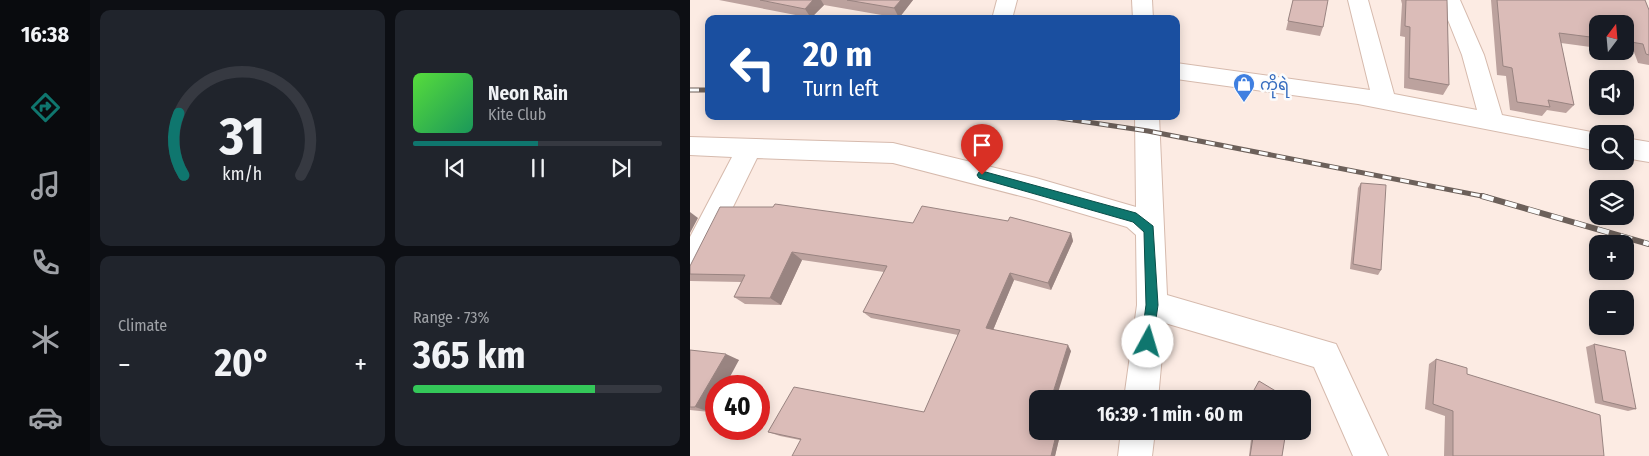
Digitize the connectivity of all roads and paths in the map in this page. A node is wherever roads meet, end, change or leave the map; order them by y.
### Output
1 (1007, 0) edge
2 (1142, 0) edge
3 (1358, 0) edge
4 (1450, 0) edge
5 (1003, 15) edge
6 (1143, 15) edge
7 (1180, 72) edge
8 (1384, 101) junction
9 (1147, 120) edge
10 (1492, 122) junction
11 (1589, 140) edge
12 (690, 146) edge
13 (749, 148) junction
14 (1634, 150) edge
15 (1649, 152) edge
16 (1149, 230) junction
17 (690, 265) edge
18 (1152, 305) junction
19 (1143, 390) edge
20 (1137, 440) edge
21 (1135, 456) edge
22 (1371, 456) edge

1 - 5 street
2 - 6 street
3 - 8 street
4 - 10 street
7 - 8 street
8 - 10 street
9 - 16 street
10 - 11 street
12 - 13 street
13 - 16 street
13 - 17 street
14 - 15 street
16 - 18 street
18 - 19 street
18 - 22 street
20 - 21 street

